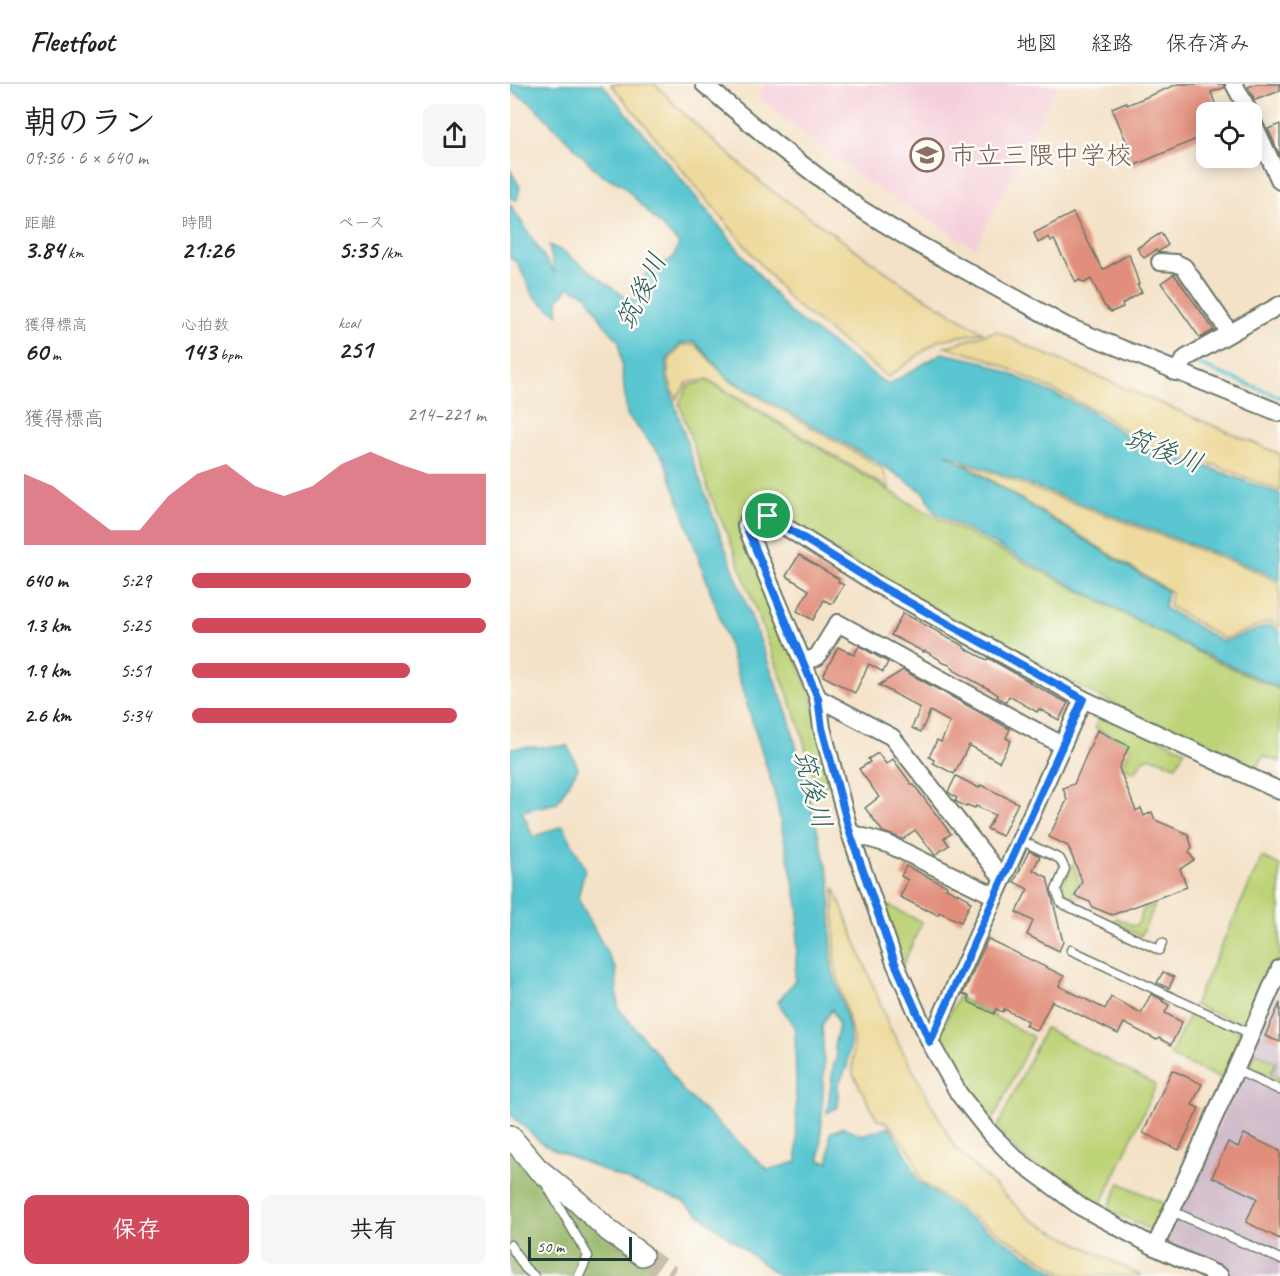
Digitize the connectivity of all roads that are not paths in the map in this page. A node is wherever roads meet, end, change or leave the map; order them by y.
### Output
1 (704, 84) edge
2 (1234, 84) edge
3 (1244, 102) edge
4 (1262, 142) edge
5 (1280, 181) edge
6 (1160, 262) dead end
7 (1280, 305) edge
8 (1230, 333) junction
9 (1175, 372) junction
10 (1280, 413) edge
11 (803, 662) junction
12 (818, 698) junction
13 (1083, 699) junction
14 (1062, 745) junction
15 (1280, 791) edge
16 (850, 833) junction
17 (1020, 840) junction
18 (1002, 879) junction
19 (995, 896) junction
20 (1162, 943) dead end
21 (1071, 950) dead end
22 (1280, 968) edge
23 (1251, 1034) junction
24 (930, 1042) junction
25 (1236, 1070) junction
26 (1280, 1090) edge
27 (510, 1136) edge
28 (537, 1168) junction
29 (1172, 1211) junction
30 (510, 1245) edge
31 (1155, 1247) junction
32 (642, 1255) tunnel mouth
33 (1280, 1259) edge
34 (534, 1276) edge
35 (579, 1276) edge
36 (1220, 1276) edge

1 - 9 street
2 - 3 street
4 - 5 street
6 - 8 street
7 - 8 street
8 - 9 street
9 - 10 street
11 - 12 street
11 - 13 street
11 - 14 street
12 - 16 street
12 - 18 street
13 - 14 street
13 - 15 street
14 - 17 street
16 - 19 street
16 - 24 street
17 - 18 street
17 - 20 lane
18 - 19 street
19 - 24 street
21 - 23 lane
22 - 23 street
23 - 25 street
24 - 31 street
25 - 26 lane
25 - 29 street
27 - 28 street
28 - 32 street
28 - 35 lane
29 - 31 street
29 - 33 lane
30 - 34 lane
31 - 36 street

